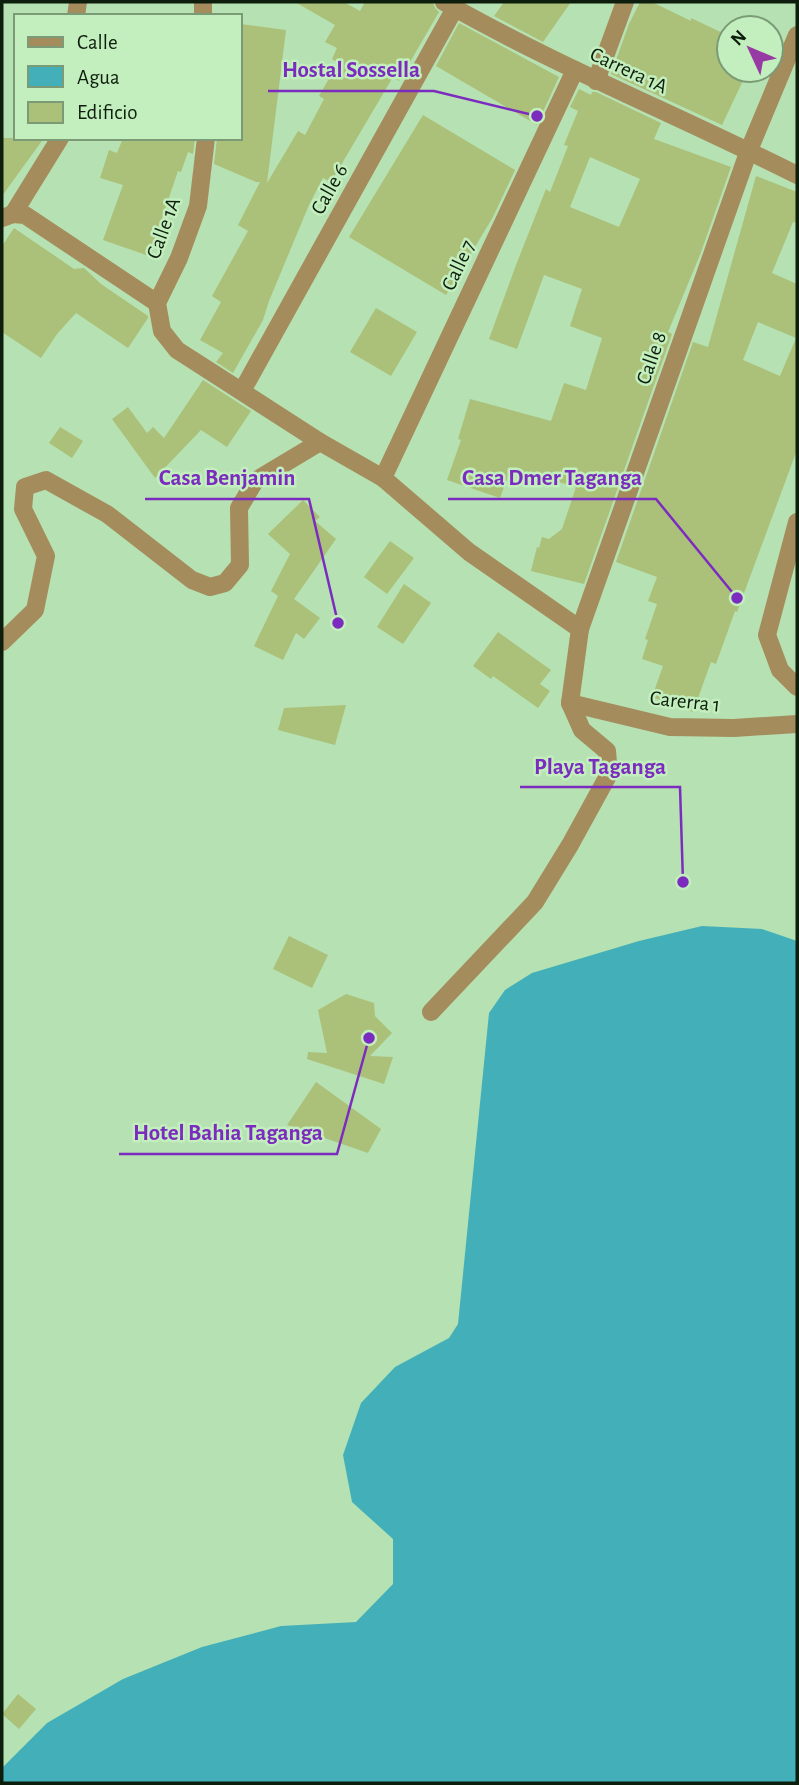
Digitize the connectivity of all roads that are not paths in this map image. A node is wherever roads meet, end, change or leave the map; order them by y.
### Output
1 (625, 2) edge
2 (449, 5) edge
3 (797, 35) edge
4 (575, 70) junction
5 (596, 81) junction
6 (59, 140) edge
7 (206, 140) edge
8 (749, 150) junction
9 (797, 174) edge
10 (7, 216) edge
11 (157, 303) junction
12 (242, 391) junction
13 (320, 442) junction
14 (383, 478) junction
15 (797, 522) edge
16 (580, 629) junction
17 (2, 642) edge
18 (797, 687) edge
19 (570, 703) junction
20 (797, 723) edge
21 (431, 1012) dead end

1 - 5 street
2 - 4 street, Carrera 1A
2 - 12 street, Calle 6
3 - 8 street, Calle 8
4 - 5 street, Carrera 1A
4 - 14 street, Calle 7
5 - 8 street, Carrera 1A
6 - 10 street
7 - 11 street, Calle 1A
8 - 9 street, Carrera 1A
8 - 16 street, Calle 8
10 - 11 street
11 - 12 street
12 - 13 street
13 - 14 street
13 - 17 street
14 - 16 street
15 - 18 street
16 - 19 street, Calle 8
19 - 20 street, Carerra 1
19 - 21 street

